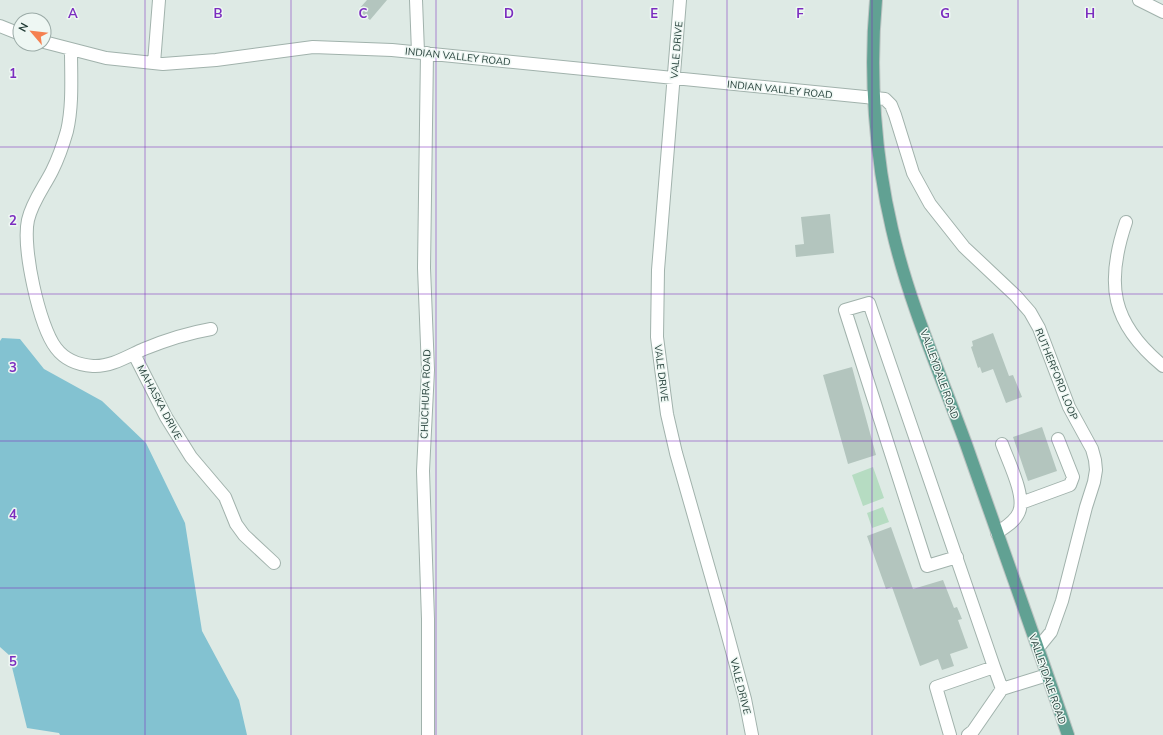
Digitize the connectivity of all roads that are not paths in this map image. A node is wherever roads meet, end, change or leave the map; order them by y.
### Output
1 (159, 0) edge
2 (416, 0) edge
3 (680, 0) edge
4 (876, 0) edge
5 (1139, 0) edge
6 (1163, 12) edge
7 (0, 26) edge
8 (12, 31) edge
9 (52, 44) edge
10 (71, 50) junction
11 (422, 53) junction
12 (154, 63) junction
13 (674, 78) junction
14 (873, 98) junction
15 (1126, 222) dead end
16 (211, 329) dead end
17 (134, 354) junction
18 (1163, 366) edge
19 (1058, 439) dead end
20 (1002, 444) dead end
21 (1021, 503) junction
22 (997, 533) junction
23 (957, 557) junction
24 (274, 563) dead end
25 (1038, 648) junction
26 (994, 667) junction
27 (1048, 675) junction
28 (1002, 689) junction
29 (428, 735) edge
30 (752, 735) edge
31 (950, 735) edge
32 (968, 735) edge
33 (1068, 735) edge

1 - 12 street
2 - 11 street, CHUCHURA ROAD
3 - 13 street, VALE DRIVE
4 - 14 main road, VALLEYDALE ROAD
5 - 6 street
7 - 8 street
9 - 10 street, INDIAN VALLEY ROAD
10 - 12 street, INDIAN VALLEY ROAD
10 - 17 street, MAHASKA DRIVE
11 - 12 street, INDIAN VALLEY ROAD
11 - 13 street, INDIAN VALLEY ROAD
11 - 29 street, CHUCHURA ROAD
13 - 14 street, INDIAN VALLEY ROAD
13 - 30 street, VALE DRIVE
14 - 22 main road, VALLEYDALE ROAD
14 - 25 street, RUTHERFORD LOOP
15 - 18 street
16 - 17 street, MAHASKA DRIVE
17 - 24 street, MAHASKA DRIVE
19 - 21 street
20 - 21 street
21 - 22 street
22 - 25 main road, VALLEYDALE ROAD
23 - 23 street
23 - 26 street
25 - 27 main road, VALLEYDALE ROAD
26 - 28 street
26 - 31 street
27 - 28 street
27 - 33 main road, VALLEYDALE ROAD
28 - 32 street

